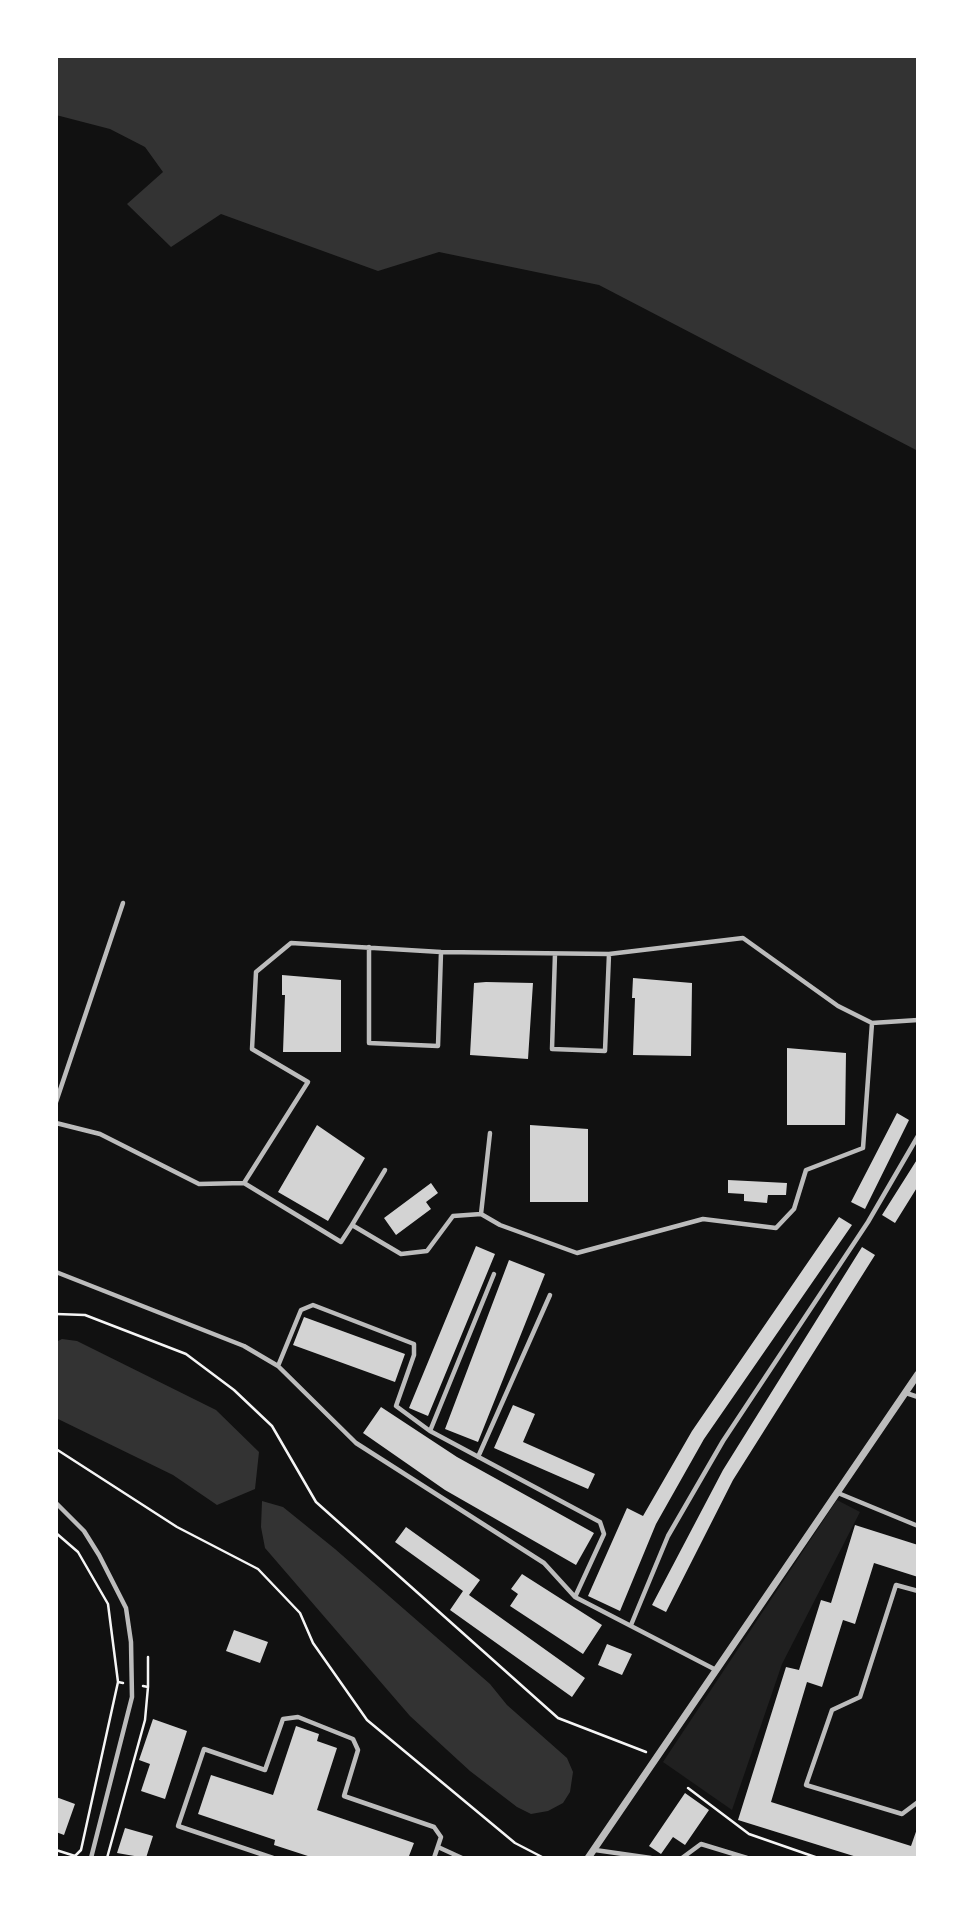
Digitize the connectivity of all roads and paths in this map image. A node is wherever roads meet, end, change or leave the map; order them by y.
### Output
1 (123, 903) dead end
2 (369, 947) junction
3 (441, 952) junction
4 (555, 954) junction
5 (609, 954) junction
6 (918, 1020) edge
7 (872, 1023) junction
8 (56, 1102) edge
9 (56, 1123) edge
10 (491, 1133) dead end
11 (918, 1136) edge
12 (384, 1170) dead end
13 (244, 1183) junction
14 (481, 1214) junction
15 (352, 1225) junction
16 (56, 1272) edge
17 (494, 1274) dead end
18 (550, 1295) dead end
19 (56, 1314) edge
20 (278, 1366) junction
21 (918, 1374) edge
22 (905, 1393) junction
23 (918, 1397) edge
24 (430, 1431) junction
25 (56, 1449) edge
26 (478, 1457) junction
27 (837, 1492) junction
28 (56, 1503) edge
29 (918, 1526) edge
30 (56, 1533) edge
31 (918, 1591) edge
32 (575, 1597) junction
33 (631, 1625) junction
34 (716, 1670) junction
35 (118, 1682) dead end
36 (148, 1687) dead end
37 (651, 1754) dead end
38 (688, 1787) dead end
39 (918, 1801) edge
40 (438, 1847) junction
41 (594, 1849) junction
42 (56, 1850) edge
43 (81, 1850) dead end
44 (735, 1856) edge
45 (91, 1858) edge
46 (107, 1858) edge
47 (273, 1858) edge
48 (434, 1858) edge
49 (462, 1858) edge
50 (544, 1858) edge
51 (588, 1858) edge
52 (652, 1858) edge
53 (682, 1858) edge
54 (747, 1858) edge
55 (818, 1858) edge

1 - 8 lane
2 - 3 lane
2 - 3 lane
2 - 13 lane
3 - 4 lane
4 - 5 lane
4 - 5 lane
5 - 7 lane
6 - 7 lane
7 - 14 lane
9 - 13 lane
10 - 14 lane
11 - 33 lane
12 - 15 lane
13 - 15 lane
14 - 15 lane
16 - 20 lane
17 - 24 lane
18 - 26 lane
19 - 37 path
20 - 24 lane
20 - 32 lane
21 - 22 street
22 - 23 lane
22 - 27 street
24 - 26 lane
25 - 50 path
26 - 32 lane
27 - 29 lane
27 - 34 street
28 - 45 lane
30 - 35 path
31 - 39 lane
32 - 33 lane
33 - 34 lane
34 - 41 street
36 - 46 path
38 - 55 path
40 - 47 lane
40 - 48 lane
40 - 49 lane
41 - 51 street
41 - 52 lane
42 - 43 path
44 - 53 lane
44 - 54 lane

